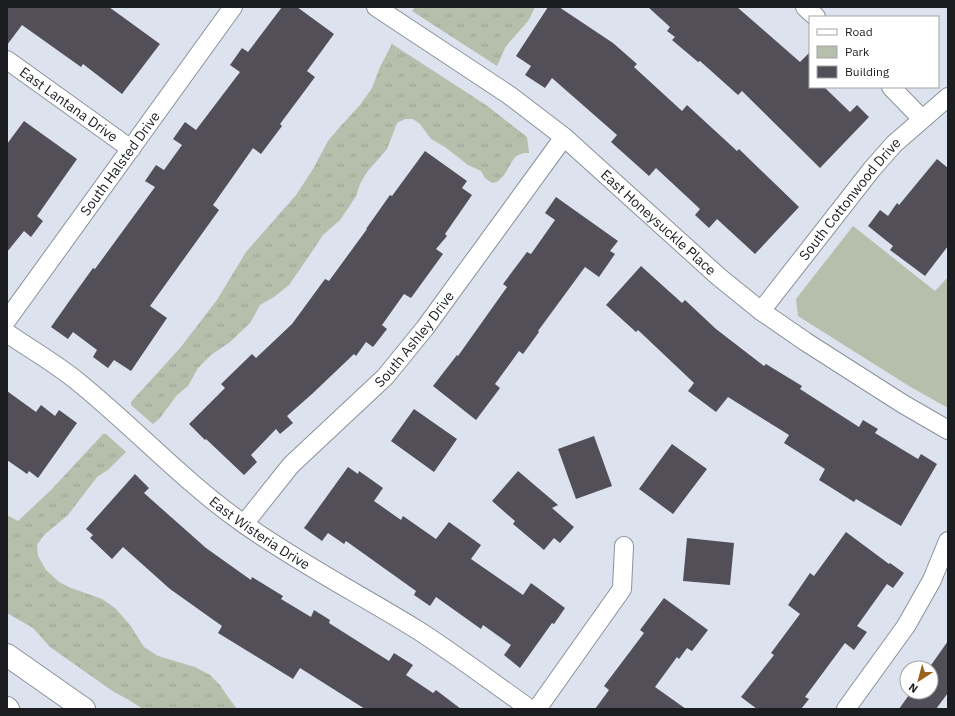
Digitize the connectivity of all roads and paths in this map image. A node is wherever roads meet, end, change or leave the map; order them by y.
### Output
1 (233, 7) edge
2 (376, 7) edge
3 (805, 7) edge
4 (815, 16) edge
5 (7, 60) edge
6 (892, 88) edge
7 (948, 97) edge
8 (922, 119) junction
9 (564, 137) junction
10 (131, 149) junction
11 (761, 311) junction
12 (7, 320) edge
13 (7, 333) edge
14 (948, 430) edge
15 (244, 524) junction
16 (948, 541) edge
17 (624, 546) dead end
18 (7, 655) edge
19 (84, 709) edge
20 (530, 709) edge
21 (537, 709) edge
22 (846, 709) edge

1 - 10 street, South Halsted Drive
2 - 9 street, East Honeysuckle Place
3 - 4 street
5 - 10 street, East Lantana Drive
6 - 8 street
7 - 8 street, South Cottonwood Drive
8 - 11 street, South Cottonwood Drive
9 - 11 street, East Honeysuckle Place
9 - 15 street, South Ashley Drive
10 - 12 street, South Halsted Drive
11 - 14 street, East Honeysuckle Place
13 - 15 street, East Wisteria Drive
15 - 20 street, East Wisteria Drive
16 - 22 street
17 - 21 street
18 - 19 main road

